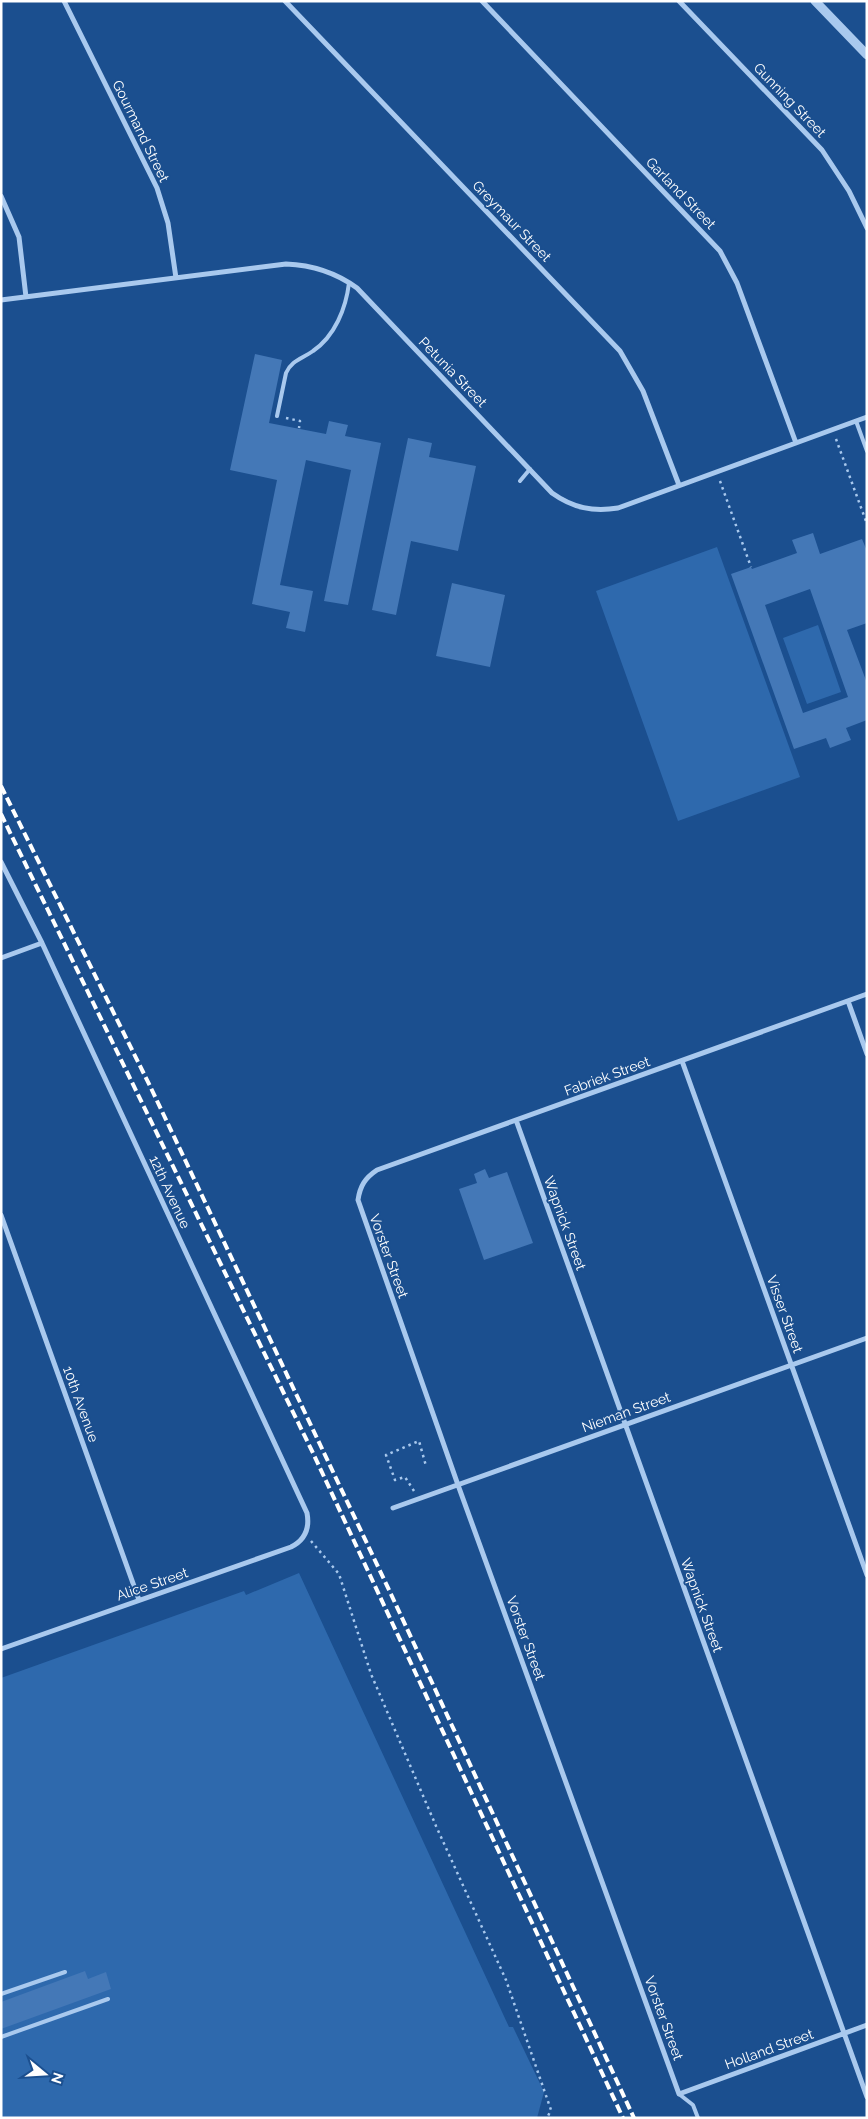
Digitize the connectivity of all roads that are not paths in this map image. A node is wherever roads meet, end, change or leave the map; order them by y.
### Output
1 (64, 1) edge
2 (284, 1) edge
3 (482, 1) edge
4 (679, 1) edge
5 (814, 1) edge
6 (867, 55) edge
7 (1, 196) edge
8 (867, 228) edge
9 (176, 278) junction
10 (350, 283) junction
11 (26, 297) junction
12 (1, 300) edge
13 (277, 416) road end
14 (867, 417) edge
15 (856, 421) junction
16 (796, 443) junction
17 (867, 451) edge
18 (530, 469) junction
19 (520, 481) dead end
20 (679, 485) junction
21 (1, 862) edge
22 (42, 944) junction
23 (1, 958) edge
24 (867, 994) edge
25 (848, 1001) junction
26 (867, 1054) edge
27 (682, 1061) junction
28 (516, 1120) junction
29 (360, 1188) joint
30 (1, 1214) edge
31 (867, 1338) edge
32 (791, 1365) junction
33 (626, 1425) junction
34 (458, 1485) junction
35 (393, 1508) dead end
36 (306, 1534) joint
37 (867, 1575) edge
38 (139, 1600) junction
39 (1, 1649) edge
40 (65, 1972) dead end
41 (1, 1994) edge
42 (108, 1999) dead end
43 (867, 2025) edge
44 (844, 2033) junction
45 (1, 2037) edge
46 (679, 2094) junction
47 (867, 2097) edge
48 (698, 2118) edge

1 - 9 street, Gourmand Street
2 - 20 street, Greymaur Street
3 - 16 street, Garland Street
4 - 8 street, Gunning Street
5 - 6 street
7 - 11 street
9 - 10 street, Petunia Street
9 - 11 street, Petunia Street
10 - 13 lane
10 - 18 street, Petunia Street
11 - 12 street, Petunia Street
14 - 15 street, Petunia Street
15 - 16 street, Petunia Street
15 - 17 lane
16 - 20 street, Petunia Street
18 - 19 lane
18 - 20 street, Petunia Street
21 - 22 street, 12th Avenue
22 - 23 street
22 - 36 street, 12th Avenue
24 - 25 street, Fabriek Street
25 - 26 street
25 - 27 street, Fabriek Street
27 - 28 street, Fabriek Street
27 - 32 street, Visser Street
28 - 29 street, Fabriek Street
28 - 33 street, Wapnick Street
29 - 34 street, Vorster Street
30 - 38 street, 10th Avenue
31 - 32 street, Nieman Street
32 - 33 street, Nieman Street
32 - 37 street, Visser Street
33 - 34 street, Nieman Street
33 - 44 street, Wapnick Street
34 - 35 street, Nieman Street
34 - 46 street, Vorster Street
36 - 38 street, Alice Street
38 - 39 street, Alice Street
40 - 41 lane
42 - 45 lane
43 - 44 street, Holland Street
44 - 46 street, Holland Street
44 - 47 street, Wapnick Street
46 - 48 lane

